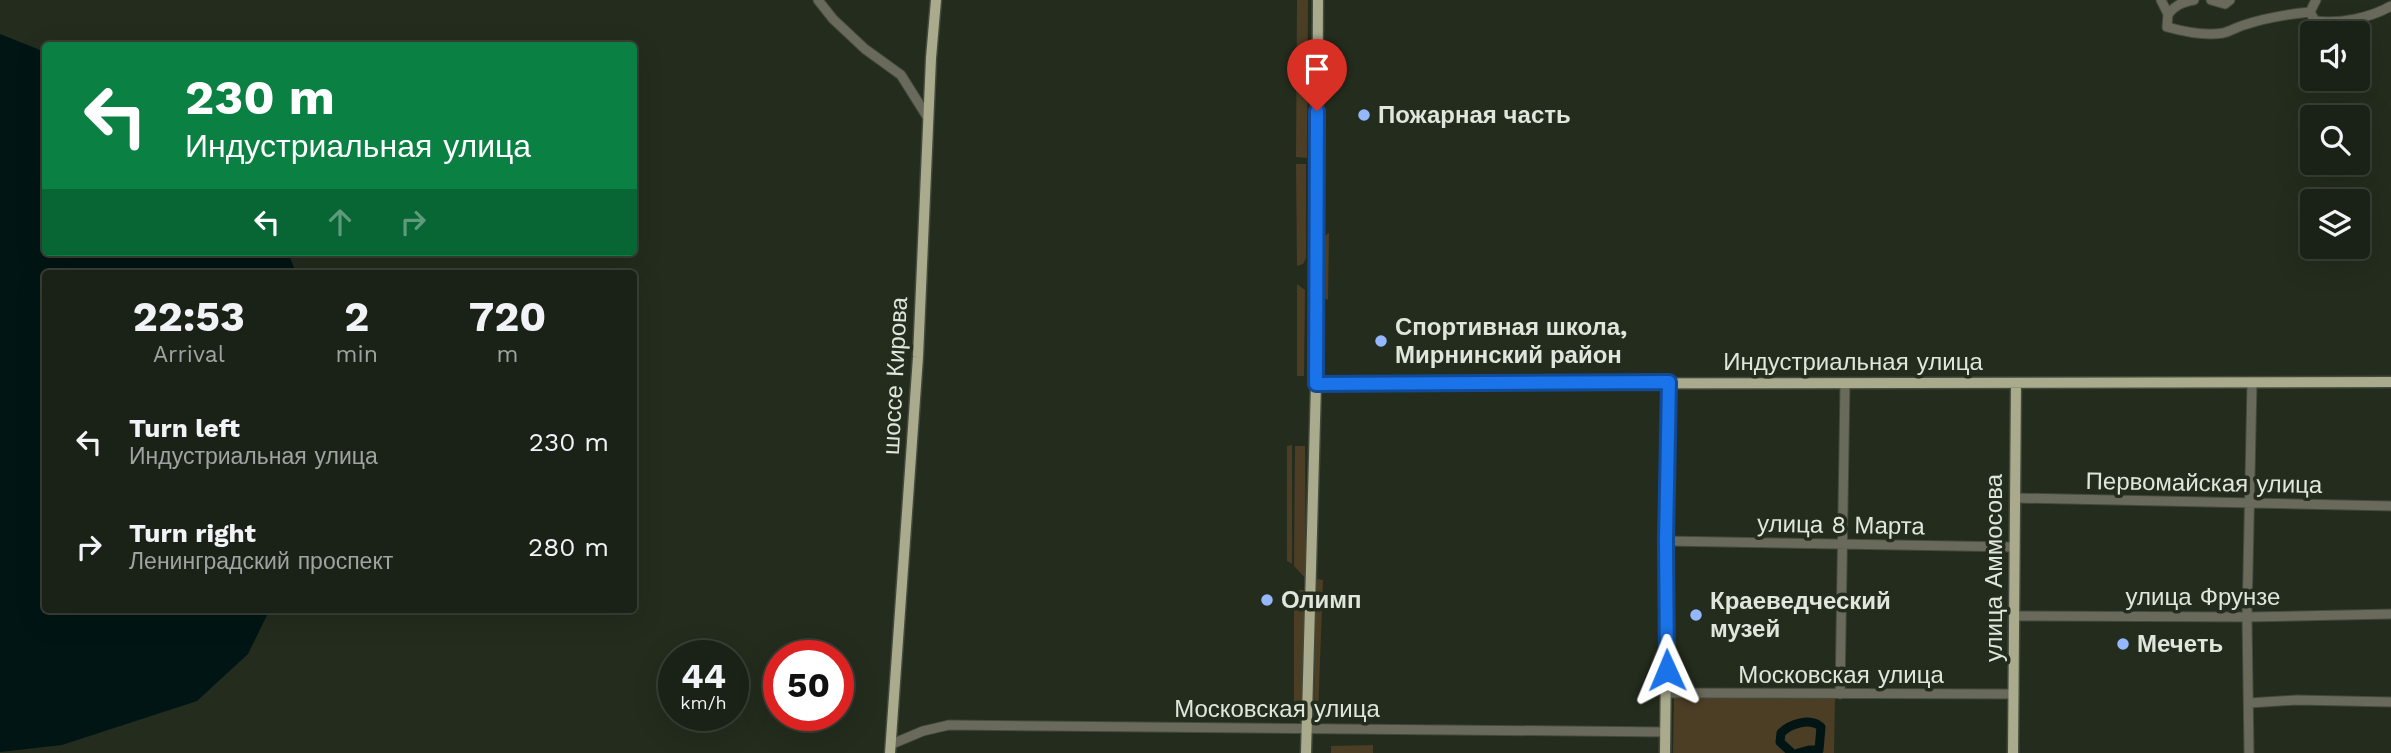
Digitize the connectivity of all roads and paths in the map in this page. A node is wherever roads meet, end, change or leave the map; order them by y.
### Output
1 (818, 0) edge
2 (936, 0) edge
3 (1318, 0) edge
4 (2161, 0) edge
5 (2194, 0) edge
6 (2210, 0) edge
7 (2230, 0) edge
8 (2316, 0) edge
9 (2391, 6) edge
10 (2311, 12) junction
11 (2168, 14) junction
12 (2355, 18) junction
13 (2344, 21) edge
14 (928, 118) junction
15 (1669, 382) junction
16 (2391, 382) edge
17 (2016, 383) junction
18 (2252, 383) junction
19 (1316, 384) junction
20 (1845, 384) junction
21 (2015, 498) junction
22 (2251, 503) junction
23 (2391, 506) edge
24 (1666, 541) junction
25 (1842, 544) junction
26 (2015, 547) junction
27 (2391, 614) edge
28 (2014, 616) junction
29 (2247, 617) junction
30 (1668, 693) junction
31 (1840, 694) junction
32 (2014, 694) junction
33 (2391, 702) edge
34 (2249, 703) junction
35 (1306, 728) junction
36 (1665, 733) junction
37 (891, 748) edge
38 (1306, 753) edge
39 (1665, 753) edge
40 (2013, 753) edge
41 (2249, 753) edge

1 - 14 street
2 - 14 main road, шоссе Кирова
3 - 19 main road
4 - 11 street
5 - 11 street
6 - 7 street
8 - 10 street
9 - 12 street
10 - 11 street
10 - 12 street
12 - 13 street
14 - 37 main road, шоссе Кирова
15 - 19 main road, Индустриальная улица
15 - 20 main road, Индустриальная улица
15 - 24 main road
16 - 18 main road, Индустриальная улица
17 - 18 main road, Индустриальная улица
17 - 20 main road, Индустриальная улица
17 - 21 main road, улица Аммосова
18 - 22 street
19 - 35 main road
20 - 25 street
21 - 22 street, Первомайская улица
21 - 26 main road, улица Аммосова
22 - 23 street, Первомайская улица
22 - 29 street
24 - 25 street, улица 8 Марта
24 - 30 main road
25 - 26 street, улица 8 Марта
25 - 31 street
26 - 28 main road, улица Аммосова
27 - 29 street, улица Фрунзе
28 - 29 street, улица Фрунзе
28 - 32 main road, улица Аммосова
29 - 34 street
30 - 31 street, Московская улица
30 - 36 main road
31 - 32 street, Московская улица
32 - 40 main road, улица Аммосова
33 - 34 street
34 - 41 street
35 - 36 street, Московская улица
35 - 37 street, Московская улица
35 - 38 main road
36 - 39 main road

